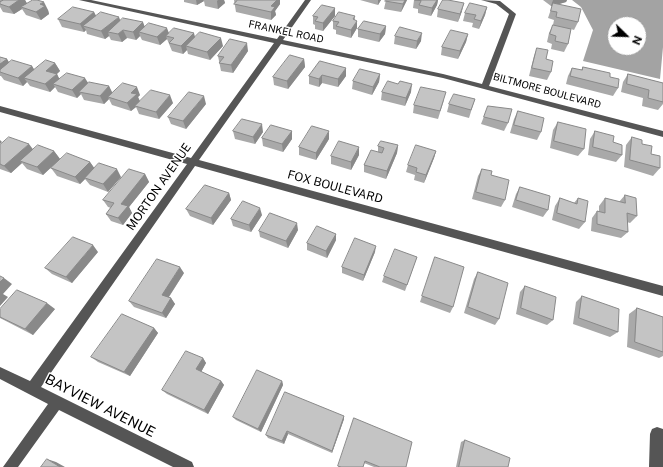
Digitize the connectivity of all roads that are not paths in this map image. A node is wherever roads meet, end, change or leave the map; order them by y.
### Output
1 (82, 0) edge
2 (308, 0) edge
3 (484, 0) edge
4 (279, 41) junction
5 (486, 86) junction
6 (0, 109) edge
7 (663, 134) edge
8 (193, 162) junction
9 (663, 291) edge
10 (0, 373) edge
11 (32, 389) junction
12 (57, 402) junction
13 (663, 436) edge
14 (10, 467) edge
15 (187, 467) edge
16 (656, 467) edge

1 - 4 street, FRANKEL ROAD
2 - 4 street, MORTON AVENUE
3 - 5 street, BILTMORE BOULEVARD
4 - 5 street, FRANKEL ROAD
4 - 8 street, MORTON AVENUE
5 - 7 street, BILTMORE BOULEVARD
6 - 8 street, FOX BOULEVARD
8 - 9 street, FOX BOULEVARD
8 - 11 street, MORTON AVENUE
10 - 11 street, BAYVIEW AVENUE
11 - 12 street, BAYVIEW AVENUE
12 - 14 street
12 - 15 street, BAYVIEW AVENUE
13 - 16 street

